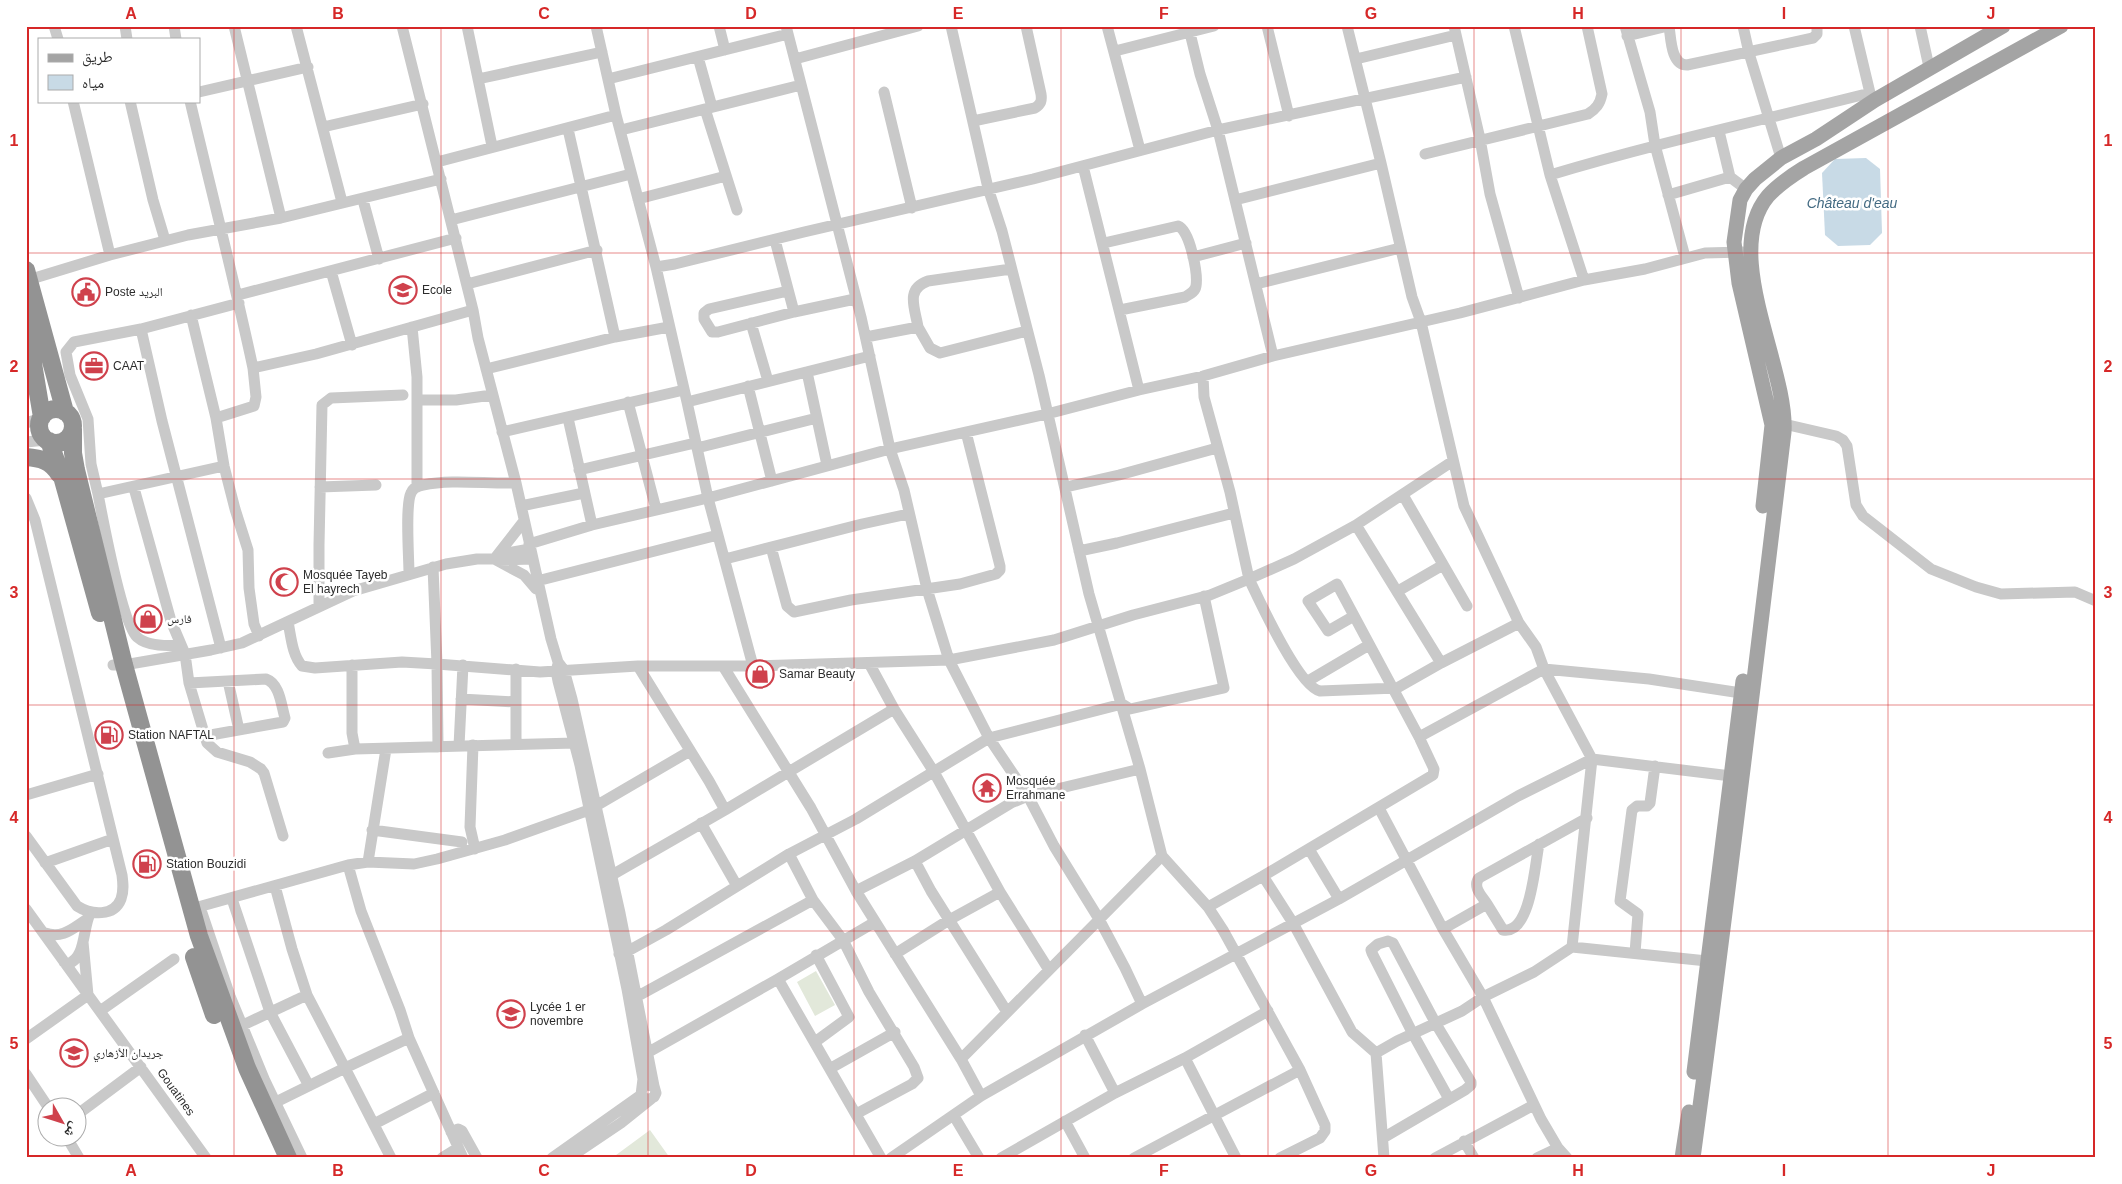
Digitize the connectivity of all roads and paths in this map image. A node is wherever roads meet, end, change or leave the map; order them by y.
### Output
1 (54, 26) edge
2 (234, 26) edge
3 (402, 26) edge
4 (467, 26) edge
5 (596, 26) edge
6 (719, 26) edge
7 (918, 26) edge
8 (951, 26) edge
9 (1026, 26) edge
10 (1107, 26) edge
11 (1214, 26) edge
12 (1267, 26) edge
13 (1347, 26) edge
14 (1514, 26) edge
15 (1587, 26) edge
16 (1669, 26) edge
17 (1743, 26) edge
18 (1817, 26) edge
19 (1854, 26) edge
20 (1920, 26) edge
21 (2002, 26) edge
22 (2061, 26) edge
23 (300, 27) edge
24 (787, 30) edge
25 (1455, 31) edge
26 (1626, 31) edge
27 (1190, 33) junction
28 (58, 38) edge
29 (725, 50) junction
30 (1115, 51) junction
31 (602, 52) junction
32 (1749, 53) junction
33 (698, 57) junction
34 (1356, 59) junction
35 (795, 60) junction
36 (308, 67) junction
37 (1930, 67) junction
38 (1466, 77) junction
39 (608, 78) junction
40 (478, 79) junction
41 (247, 80) junction
42 (801, 85) junction
43 (200, 92) edge
44 (884, 92) dead end
45 (1872, 96) junction
46 (1364, 99) junction
47 (74, 102) edge
48 (130, 102) edge
49 (190, 102) edge
50 (423, 104) junction
51 (708, 108) junction
52 (616, 115) junction
53 (1289, 116) junction
54 (1768, 117) junction
55 (973, 121) junction
56 (1538, 125) junction
57 (323, 127) junction
58 (568, 129) junction
59 (621, 130) junction
60 (1218, 130) junction
61 (1719, 131) junction
62 (1480, 139) junction
63 (1655, 145) junction
64 (492, 146) junction
65 (1140, 150) junction
66 (1425, 154) dead end
67 (1781, 158) junction
68 (437, 162) junction
69 (1381, 163) junction
70 (1083, 166) junction
71 (631, 174) junction
72 (1550, 175) junction
73 (726, 176) junction
74 (1730, 177) junction
75 (441, 179) junction
76 (581, 186) junction
77 (988, 188) junction
78 (1746, 189) junction
79 (1668, 196) junction
80 (638, 199) junction
81 (363, 200) junction
82 (1235, 200) junction
83 (342, 202) junction
84 (912, 208) junction
85 (737, 210) dead end
86 (281, 218) junction
87 (451, 220) junction
88 (836, 224) junction
89 (222, 230) junction
90 (456, 238) junction
91 (165, 240) junction
92 (775, 240) junction
93 (1104, 243) junction
94 (1246, 243) junction
95 (1400, 248) junction
96 (597, 250) junction
97 (1734, 252) junction
98 (1752, 253) junction
99 (110, 255) junction
100 (1193, 257) junction
101 (1684, 257) junction
102 (379, 259) junction
103 (656, 267) junction
104 (1011, 268) junction
105 (331, 271) junction
106 (27, 275) edge
107 (1584, 280) junction
108 (467, 284) junction
109 (1256, 284) junction
110 (788, 291) junction
111 (855, 298) junction
112 (1519, 298) junction
113 (238, 299) junction
114 (473, 310) junction
115 (1120, 310) junction
116 (794, 312) junction
117 (191, 315) junction
118 (1421, 322) junction
119 (752, 323) junction
120 (412, 327) junction
121 (669, 327) junction
122 (918, 328) junction
123 (28, 329) edge
124 (141, 329) junction
125 (1027, 332) junction
126 (615, 337) junction
127 (866, 337) junction
128 (352, 345) junction
129 (870, 356) junction
130 (1273, 356) junction
131 (253, 368) junction
132 (486, 369) junction
133 (807, 372) junction
134 (1203, 376) junction
135 (768, 381) junction
136 (26, 382) edge
137 (748, 386) junction
138 (684, 390) junction
139 (1140, 390) junction
140 (403, 395) dead end
141 (492, 395) junction
142 (78, 398) junction
143 (417, 400) junction
144 (628, 402) junction
145 (688, 402) junction
146 (1048, 414) junction
147 (69, 418) junction
148 (216, 418) junction
149 (568, 418) junction
150 (817, 418) junction
151 (36, 420) edge
152 (1778, 424) junction
153 (502, 432) junction
154 (759, 432) junction
155 (966, 432) junction
156 (47, 440) junction
157 (26, 442) edge
158 (696, 445) junction
159 (1217, 448) junction
160 (890, 449) junction
161 (641, 456) junction
162 (26, 458) edge
163 (1454, 462) junction
164 (827, 465) junction
165 (224, 466) junction
166 (579, 470) junction
167 (176, 477) junction
168 (63, 480) junction
169 (772, 481) junction
170 (516, 483) junction
171 (376, 485) dead end
172 (320, 487) junction
173 (417, 487) junction
174 (1066, 487) junction
175 (134, 488) junction
176 (584, 493) junction
177 (98, 494) junction
178 (1403, 495) junction
179 (26, 498) edge
180 (708, 498) junction
181 (521, 506) junction
182 (656, 509) junction
183 (1234, 513) junction
184 (908, 514) junction
185 (524, 521) junction
186 (592, 525) junction
187 (1356, 525) junction
188 (718, 535) junction
189 (771, 547) junction
190 (530, 551) junction
191 (1079, 551) junction
192 (495, 558) junction
193 (726, 559) junction
194 (1444, 565) junction
195 (433, 567) junction
196 (408, 574) junction
197 (1249, 579) junction
198 (537, 581) junction
199 (927, 589) junction
200 (1398, 591) junction
201 (1204, 596) junction
202 (2096, 601) edge
203 (544, 604) junction
204 (319, 605) junction
205 (1467, 606) dead end
206 (1354, 616) dead end
207 (288, 622) junction
208 (1519, 623) junction
209 (1098, 625) junction
210 (258, 636) junction
211 (1369, 645) junction
212 (220, 648) junction
213 (183, 649) junction
214 (949, 660) junction
215 (869, 663) junction
216 (1440, 663) junction
217 (437, 664) junction
218 (119, 665) junction
219 (352, 665) junction
220 (463, 665) junction
221 (638, 666) junction
222 (723, 666) junction
223 (753, 666) junction
224 (560, 668) junction
225 (516, 669) junction
226 (1544, 669) junction
227 (228, 681) junction
228 (1308, 681) junction
229 (189, 683) junction
230 (1392, 689) junction
231 (1741, 692) junction
232 (461, 699) junction
233 (516, 702) junction
234 (1122, 704) junction
235 (894, 709) junction
236 (239, 730) junction
237 (205, 736) junction
238 (1419, 737) junction
239 (989, 738) junction
240 (575, 743) junction
241 (516, 744) junction
242 (473, 745) junction
243 (458, 746) junction
244 (438, 747) junction
245 (355, 749) junction
246 (386, 749) junction
247 (690, 751) junction
248 (328, 753) dead end
249 (1592, 759) junction
250 (1655, 766) junction
251 (1140, 769) junction
252 (934, 772) junction
253 (789, 773) junction
254 (98, 774) junction
255 (1731, 776) junction
256 (26, 795) edge
257 (1028, 796) junction
258 (593, 808) junction
259 (1379, 808) junction
260 (725, 810) junction
261 (1587, 818) junction
262 (701, 824) junction
263 (470, 827) junction
264 (372, 830) junction
265 (967, 830) junction
266 (26, 836) edge
267 (283, 836) dead end
268 (827, 836) junction
269 (113, 839) junction
270 (1539, 844) junction
271 (461, 848) junction
272 (475, 849) junction
273 (1309, 849) junction
274 (788, 854) junction
275 (1162, 856) junction
276 (1407, 860) junction
277 (915, 861) junction
278 (368, 862) junction
279 (45, 863) junction
280 (348, 865) junction
281 (612, 875) junction
282 (1263, 876) junction
283 (275, 886) junction
284 (737, 886) junction
285 (856, 891) junction
286 (1000, 892) junction
287 (232, 899) junction
288 (1339, 899) junction
289 (813, 900) junction
290 (1487, 904) junction
291 (1208, 907) junction
292 (196, 908) junction
293 (26, 909) edge
294 (88, 916) junction
295 (1099, 919) junction
296 (949, 920) junction
297 (875, 922) junction
298 (1294, 923) junction
299 (74, 928) junction
300 (1443, 929) junction
301 (45, 933) junction
302 (843, 940) junction
303 (83, 942) junction
304 (1572, 947) junction
305 (624, 952) junction
306 (1236, 953) junction
307 (1635, 953) junction
308 (895, 954) junction
309 (816, 955) junction
310 (174, 959) dead end
311 (63, 960) junction
312 (1707, 961) junction
313 (1049, 970) junction
314 (778, 979) junction
315 (88, 995) junction
316 (308, 995) junction
317 (638, 996) junction
318 (1483, 997) junction
319 (1142, 1004) junction
320 (100, 1011) junction
321 (1268, 1011) junction
322 (270, 1012) junction
323 (1007, 1012) junction
324 (1436, 1024) junction
325 (243, 1025) junction
326 (895, 1032) junction
327 (1413, 1034) junction
328 (1085, 1035) junction
329 (409, 1038) junction
330 (26, 1039) edge
331 (815, 1042) junction
332 (1376, 1053) junction
333 (647, 1054) junction
334 (1185, 1058) junction
335 (961, 1059) junction
336 (141, 1067) junction
337 (345, 1068) junction
338 (830, 1068) junction
339 (1300, 1070) junction
340 (26, 1074) edge
341 (309, 1086) junction
342 (647, 1092) junction
343 (434, 1093) junction
344 (1115, 1093) junction
345 (41, 1096) edge
346 (981, 1096) junction
347 (1449, 1099) junction
348 (276, 1102) junction
349 (1534, 1106) junction
350 (88, 1107) edge
351 (856, 1114) junction
352 (1213, 1115) junction
353 (954, 1116) junction
354 (1065, 1121) junction
355 (374, 1124) junction
356 (451, 1132) junction
357 (1383, 1138) junction
358 (1464, 1141) junction
359 (72, 1146) edge
360 (1558, 1148) junction
361 (460, 1153) edge
362 (205, 1157) edge
363 (79, 1158) edge
364 (276, 1158) edge
365 (288, 1158) edge
366 (302, 1158) edge
367 (391, 1158) edge
368 (442, 1158) edge
369 (477, 1158) edge
370 (552, 1158) edge
371 (569, 1158) edge
372 (881, 1158) edge
373 (891, 1158) edge
374 (979, 1158) edge
375 (1000, 1158) edge
376 (1085, 1158) edge
377 (1134, 1158) edge
378 (1236, 1158) edge
379 (1280, 1158) edge
380 (1384, 1158) edge
381 (1435, 1158) edge
382 (1474, 1158) edge
383 (1538, 1158) edge
384 (1567, 1158) edge
385 (1682, 1158) edge
386 (1693, 1158) edge

1 - 28 street
2 - 41 street
3 - 50 street
4 - 40 street
5 - 31 street
6 - 29 street
7 - 35 street
8 - 55 street
9 - 55 street
10 - 30 street
11 - 27 street
12 - 53 street
13 - 34 street
14 - 56 street
15 - 56 street
16 - 26 street
16 - 32 street
17 - 32 street
18 - 32 street
19 - 45 street
20 - 37 street
21 - 37 main road
22 - 98 main road
23 - 36 street
24 - 29 street
24 - 35 street
25 - 34 street
25 - 38 street
26 - 63 street
27 - 30 street
27 - 60 street
29 - 33 street
30 - 65 street
31 - 39 street
31 - 40 street
32 - 54 street
33 - 39 street
33 - 51 street
34 - 46 street
35 - 42 street
36 - 41 street
36 - 57 street
37 - 45 main road
38 - 46 street
38 - 62 street
39 - 52 street
40 - 64 street
41 - 43 street
41 - 86 street
42 - 51 street
42 - 88 street
44 - 84 street
45 - 54 street
45 - 67 main road
46 - 53 street
46 - 69 street
47 - 99 street
48 - 91 street
49 - 89 street
50 - 57 street
50 - 68 street
51 - 59 street
51 - 73 street
52 - 58 street
52 - 59 street
53 - 60 street
54 - 61 street
54 - 67 street
55 - 77 street
56 - 62 street
56 - 72 street
57 - 83 street
58 - 64 street
58 - 76 street
59 - 71 street
60 - 65 street
60 - 82 street
61 - 63 street
61 - 74 street
62 - 66 street
62 - 112 street
63 - 72 street
63 - 79 street
64 - 68 street
65 - 70 street
67 - 78 main road
68 - 75 street
69 - 82 street
69 - 95 street
70 - 77 street
70 - 93 street
71 - 76 street
71 - 80 street
72 - 107 street
73 - 80 street
73 - 85 street
74 - 78 street
74 - 79 street
75 - 81 street
75 - 87 street
76 - 87 street
76 - 96 street
77 - 84 street
77 - 104 street
78 - 97 main road
79 - 101 street
80 - 103 street
81 - 83 street
81 - 102 street
82 - 94 street
83 - 86 street
84 - 88 street
86 - 89 street
87 - 90 street
88 - 92 street
88 - 111 street
89 - 91 street
89 - 113 street
90 - 102 street
90 - 108 street
91 - 99 street
92 - 103 street
92 - 110 street
93 - 100 street
93 - 115 street
94 - 100 street
94 - 109 street
95 - 109 street
95 - 118 street
96 - 108 street
96 - 126 street
97 - 98 street
97 - 101 street
97 - 152 main road
98 - 152 main road
99 - 106 street
100 - 115 street
101 - 107 street
102 - 105 street
103 - 121 street
104 - 122 street
104 - 125 street
105 - 113 street
105 - 128 street
106 - 147 highway
107 - 112 street
108 - 114 street
109 - 130 street
110 - 116 street
110 - 119 street
111 - 116 street
111 - 127 street
112 - 118 street
113 - 117 street
113 - 131 street
114 - 120 street
114 - 132 street
115 - 139 street
116 - 119 street
117 - 124 street
117 - 148 street
118 - 130 street
118 - 163 street
119 - 135 street
120 - 128 street
120 - 143 street
121 - 126 street
121 - 138 street
122 - 125 street
122 - 127 street
123 - 136 highway
123 - 151 highway
124 - 142 street
124 - 167 street
125 - 146 street
126 - 132 street
127 - 129 street
128 - 131 street
129 - 133 street
129 - 160 street
130 - 134 street
131 - 148 street
132 - 141 street
133 - 135 street
133 - 150 street
134 - 139 street
134 - 159 street
135 - 137 street
137 - 145 street
137 - 154 street
138 - 144 street
138 - 145 street
139 - 146 street
140 - 172 street
141 - 143 street
141 - 153 street
142 - 147 street
142 - 177 street
143 - 173 street
144 - 149 street
144 - 161 street
145 - 158 street
146 - 155 street
146 - 174 street
147 - 151 highway
147 - 156 highway
147 - 218 highway
148 - 165 street
149 - 153 street
149 - 166 street
150 - 154 street
150 - 164 street
151 - 156 highway
152 - 202 street
152 - 231 main road
152 - 386 main road
153 - 170 street
154 - 158 street
154 - 169 street
155 - 160 street
155 - 199 street
156 - 157 street
156 - 168 highway
158 - 161 street
158 - 180 street
159 - 174 street
159 - 183 street
160 - 164 street
160 - 184 street
161 - 166 street
161 - 182 street
162 - 168 highway
163 - 178 street
163 - 208 street
164 - 169 street
165 - 167 street
165 - 210 street
166 - 176 street
167 - 175 street
167 - 212 street
168 - 218 highway
169 - 180 street
170 - 173 street
170 - 181 street
171 - 172 street
172 - 204 street
173 - 196 street
174 - 191 street
175 - 177 street
175 - 213 street
176 - 181 street
176 - 186 street
177 - 213 street
178 - 187 street
178 - 194 street
179 - 254 street
180 - 182 street
180 - 188 street
181 - 185 street
182 - 186 street
183 - 191 street
183 - 197 street
184 - 189 street
184 - 199 street
185 - 190 street
185 - 192 street
186 - 190 street
187 - 197 street
187 - 200 street
188 - 193 street
188 - 198 street
189 - 193 street
189 - 199 street
190 - 192 street
190 - 198 street
191 - 209 street
192 - 195 street
192 - 203 street
193 - 223 street
194 - 200 street
194 - 205 street
195 - 196 street
195 - 217 street
196 - 204 street
197 - 201 street
197 - 228 street
198 - 203 street
199 - 214 street
200 - 216 street
201 - 209 street
201 - 234 street
203 - 224 street
204 - 207 street
206 - 211 street
207 - 210 street
207 - 219 street
208 - 216 street
208 - 226 street
209 - 214 street
209 - 234 street
210 - 212 street
211 - 228 street
211 - 230 street
212 - 213 street
213 - 218 street
213 - 229 street
214 - 215 street
214 - 239 street
215 - 223 street
215 - 235 street
216 - 230 street
217 - 219 street
217 - 220 street
217 - 244 street
218 - 292 highway
218 - 364 highway
219 - 245 street
220 - 225 street
220 - 232 street
221 - 222 street
221 - 224 street
221 - 247 street
222 - 223 street
222 - 253 street
224 - 225 street
224 - 240 street
224 - 258 street
225 - 233 street
226 - 231 street
226 - 238 street
226 - 249 street
227 - 229 street
227 - 236 street
227 - 236 street
228 - 230 street
229 - 237 street
230 - 238 street
231 - 255 main road
232 - 233 street
232 - 243 street
233 - 241 street
234 - 239 street
234 - 251 street
235 - 252 street
235 - 253 street
236 - 237 street
237 - 267 street
238 - 259 street
239 - 252 street
239 - 257 street
240 - 241 street
240 - 258 street
241 - 242 street
242 - 243 street
242 - 263 street
243 - 244 street
244 - 246 street
245 - 246 street
245 - 248 street
246 - 264 street
247 - 258 street
247 - 260 street
249 - 250 street
249 - 261 street
249 - 276 street
250 - 255 street
250 - 307 street
251 - 257 street
251 - 275 street
252 - 265 street
252 - 268 street
253 - 260 street
253 - 268 street
254 - 256 street
254 - 269 street
255 - 312 main road
257 - 265 street
257 - 295 street
258 - 272 street
258 - 281 street
258 - 305 street
259 - 273 street
259 - 276 street
260 - 262 street
261 - 270 street
261 - 304 street
262 - 281 street
262 - 284 street
263 - 271 street
263 - 272 street
264 - 271 street
264 - 278 street
265 - 277 street
265 - 286 street
266 - 279 street
268 - 274 street
268 - 285 street
269 - 279 street
269 - 294 street
270 - 290 street
270 - 290 street
271 - 272 street
271 - 278 street
273 - 282 street
273 - 288 street
274 - 284 street
274 - 289 street
275 - 291 street
275 - 295 street
276 - 288 street
276 - 300 street
277 - 285 street
277 - 296 street
278 - 280 street
279 - 294 street
280 - 283 street
280 - 329 street
281 - 305 street
282 - 291 street
282 - 298 street
283 - 287 street
283 - 316 street
284 - 305 street
285 - 297 street
286 - 296 street
286 - 313 street
287 - 292 street
287 - 322 street
288 - 298 street
289 - 302 street
289 - 317 street
290 - 300 street
291 - 306 street
292 - 325 street
292 - 365 highway
293 - 301 street, Gouatines
294 - 299 street
294 - 303 street
295 - 313 street
295 - 319 street
296 - 308 street
296 - 323 street
297 - 302 street
297 - 308 street
298 - 306 street
298 - 332 street
299 - 301 street
299 - 311 street
300 - 318 street
301 - 311 street, Gouatines
302 - 309 street
302 - 326 street
303 - 311 street
303 - 315 street
304 - 307 street
304 - 318 street
305 - 317 street
305 - 342 street
306 - 319 street
306 - 321 street
307 - 312 street
308 - 335 street
309 - 314 street
309 - 331 street
310 - 320 street
311 - 315 street, Gouatines
312 - 385 main road
313 - 323 street
314 - 331 street
314 - 333 street
315 - 320 street, Gouatines
315 - 330 street
316 - 322 street
316 - 337 street
317 - 333 street
318 - 324 street
318 - 349 street
319 - 328 street
320 - 336 street, Gouatines
321 - 334 street
321 - 339 street
322 - 325 street
322 - 341 street
323 - 335 street
324 - 327 street
324 - 327 street
324 - 347 street
325 - 348 street
326 - 338 street
326 - 351 street
327 - 332 street
327 - 347 street
328 - 344 street
328 - 346 street
329 - 337 street
329 - 343 street
331 - 338 street
332 - 357 street
333 - 342 street
334 - 344 street
334 - 352 street
335 - 346 street
336 - 350 street
336 - 362 street, Gouatines
337 - 341 street
337 - 355 street
338 - 351 street
339 - 352 street
339 - 379 street
340 - 345 street
341 - 348 street
342 - 370 street
342 - 371 street
343 - 355 street
343 - 356 street
344 - 354 street
346 - 353 street
347 - 357 street
348 - 366 street
349 - 358 street
349 - 360 street
351 - 372 street
352 - 377 street
352 - 378 street
353 - 373 street
353 - 374 street
354 - 375 street
354 - 376 street
355 - 367 street
356 - 361 street
356 - 369 street
357 - 380 street
358 - 381 street
358 - 382 street
359 - 363 street
360 - 383 street
360 - 384 street
361 - 368 street

